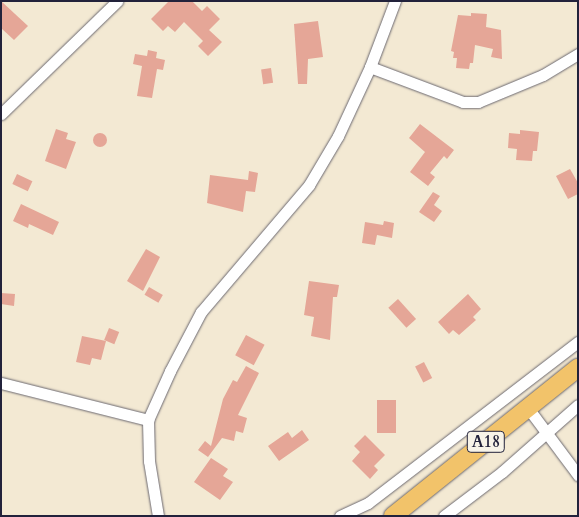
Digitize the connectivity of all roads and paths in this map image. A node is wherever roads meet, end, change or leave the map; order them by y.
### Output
1 (117, 1) edge
2 (395, 1) edge
3 (578, 54) edge
4 (370, 67) junction
5 (1, 114) edge
6 (578, 342) edge
7 (578, 368) edge
8 (1, 383) edge
9 (578, 405) edge
10 (528, 408) junction
11 (148, 420) junction
12 (546, 430) junction
13 (578, 476) edge
14 (158, 516) edge
15 (340, 516) edge
16 (394, 516) edge
17 (444, 516) edge

1 - 5 street
2 - 4 street
3 - 4 street
4 - 11 street
6 - 15 street
7 - 10 highway, A18
8 - 11 street
9 - 12 street
10 - 12 street
10 - 16 highway, A18
11 - 14 street
12 - 13 street
12 - 17 street

